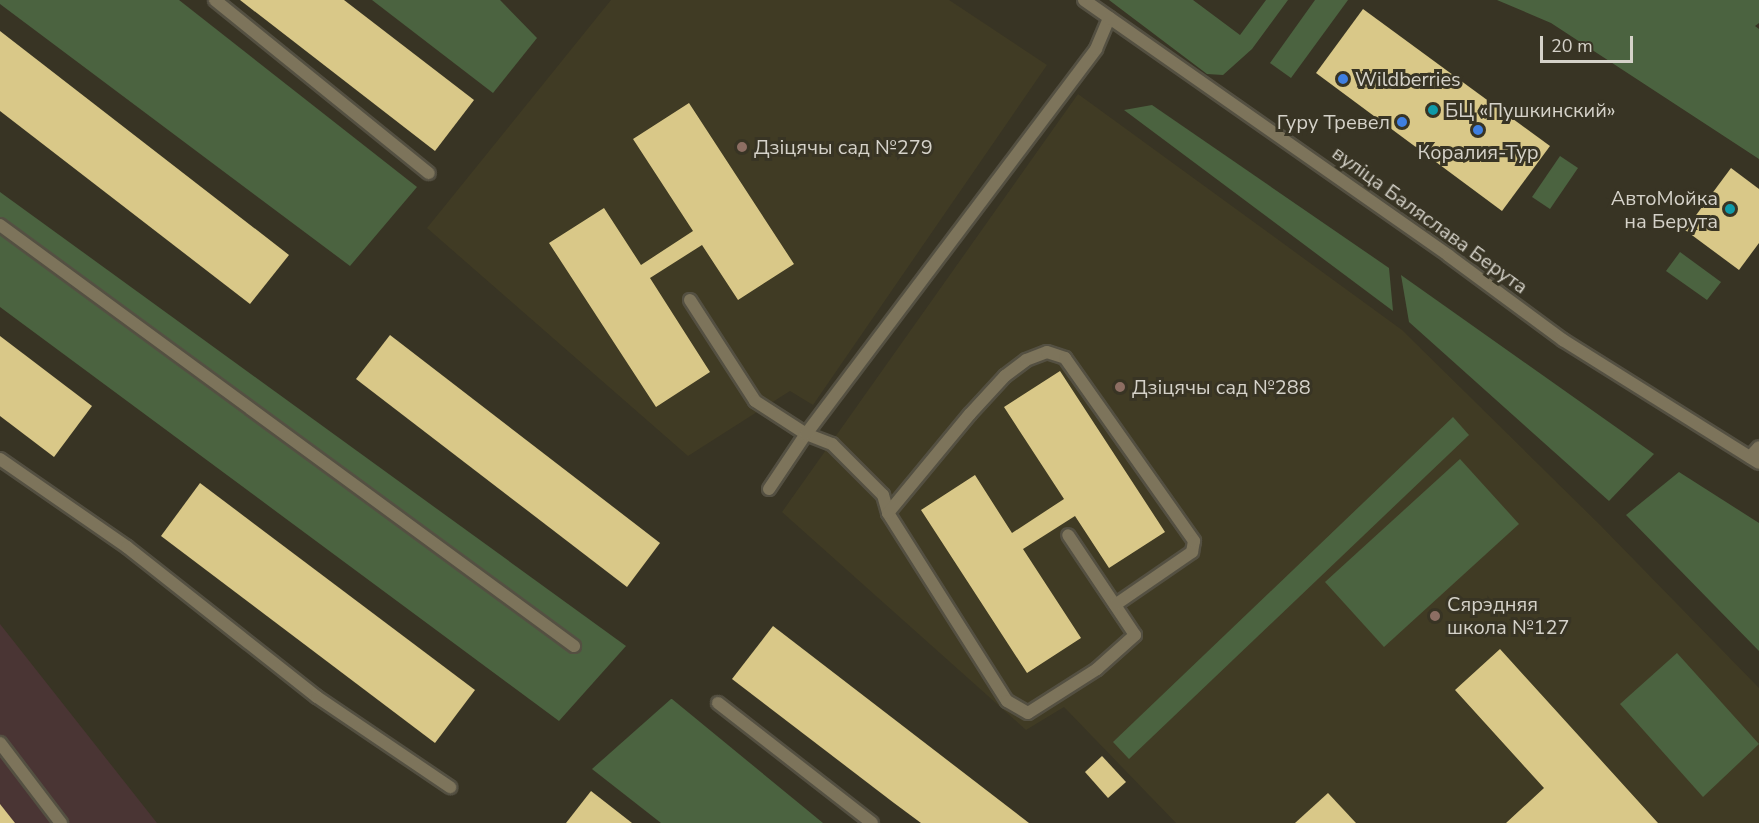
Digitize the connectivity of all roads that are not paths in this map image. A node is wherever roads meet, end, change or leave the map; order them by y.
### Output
1 (215, 0) edge
2 (1084, 0) edge
3 (1110, 18) junction
4 (429, 173) dead end
5 (0, 225) edge
6 (690, 300) dead end
7 (806, 434) junction
8 (1759, 447) edge
9 (0, 459) edge
10 (1754, 460) edge
11 (769, 489) dead end
12 (888, 513) junction
13 (1068, 535) dead end
14 (1115, 605) junction
15 (574, 646) dead end
16 (718, 703) dead end
17 (0, 743) edge
18 (450, 787) dead end
19 (61, 823) edge
20 (872, 823) edge

1 - 4 street
2 - 3 street, вуліца Баляслава Берута
3 - 7 street
3 - 10 street, вуліца Баляслава Берута
5 - 15 street
6 - 7 street
7 - 11 street
7 - 12 street
8 - 10 street
9 - 18 street
12 - 14 street
12 - 14 street
13 - 14 street
16 - 20 street
17 - 19 street

